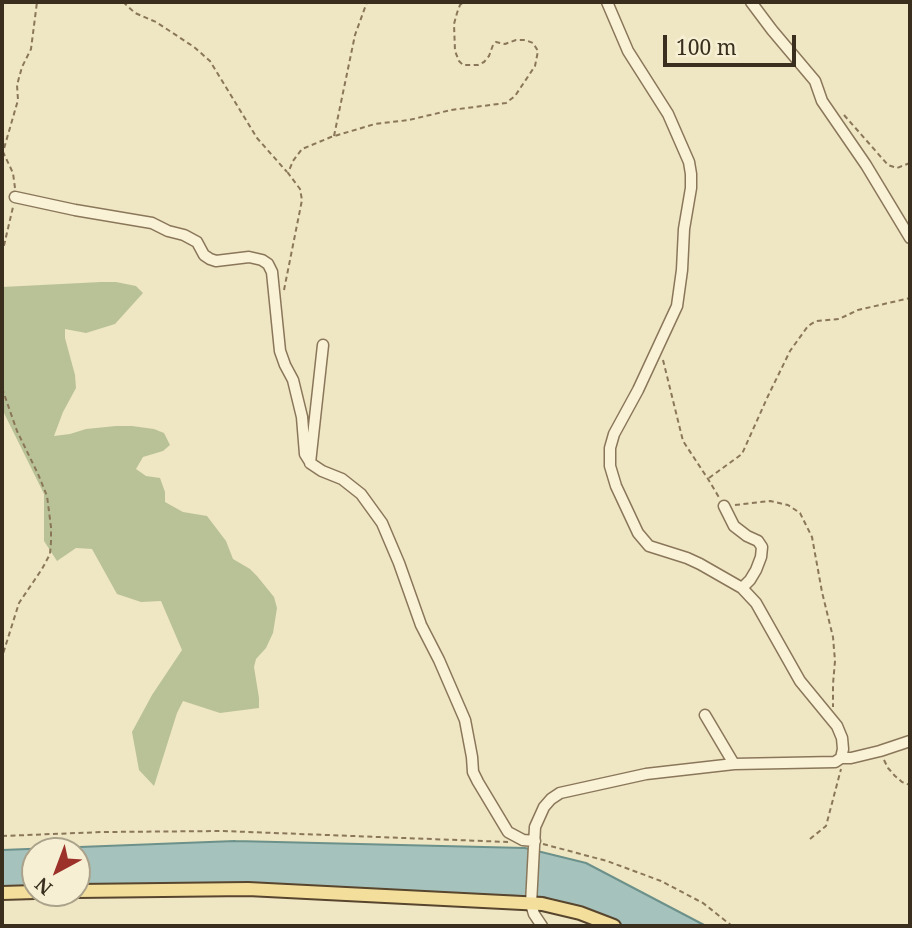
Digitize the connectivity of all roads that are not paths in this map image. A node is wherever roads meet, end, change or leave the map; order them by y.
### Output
1 (607, 2) edge
2 (751, 2) edge
3 (15, 197) road end
4 (910, 238) edge
5 (323, 345) dead end
6 (310, 463) junction
7 (724, 506) road end
8 (742, 588) junction
9 (705, 715) dead end
10 (910, 741) edge
11 (841, 758) junction
12 (734, 764) junction
13 (534, 844) junction
14 (91, 891) edge
15 (21, 892) edge
16 (2, 893) edge
17 (531, 901) junction
18 (542, 926) edge
19 (614, 926) edge

1 - 8 street
2 - 4 street
3 - 6 street
5 - 6 street
6 - 13 street
7 - 8 street
8 - 11 street
9 - 12 street
10 - 11 street
11 - 12 street
12 - 13 street
13 - 17 street
14 - 17 main road
15 - 16 main road
17 - 18 street
17 - 19 main road

